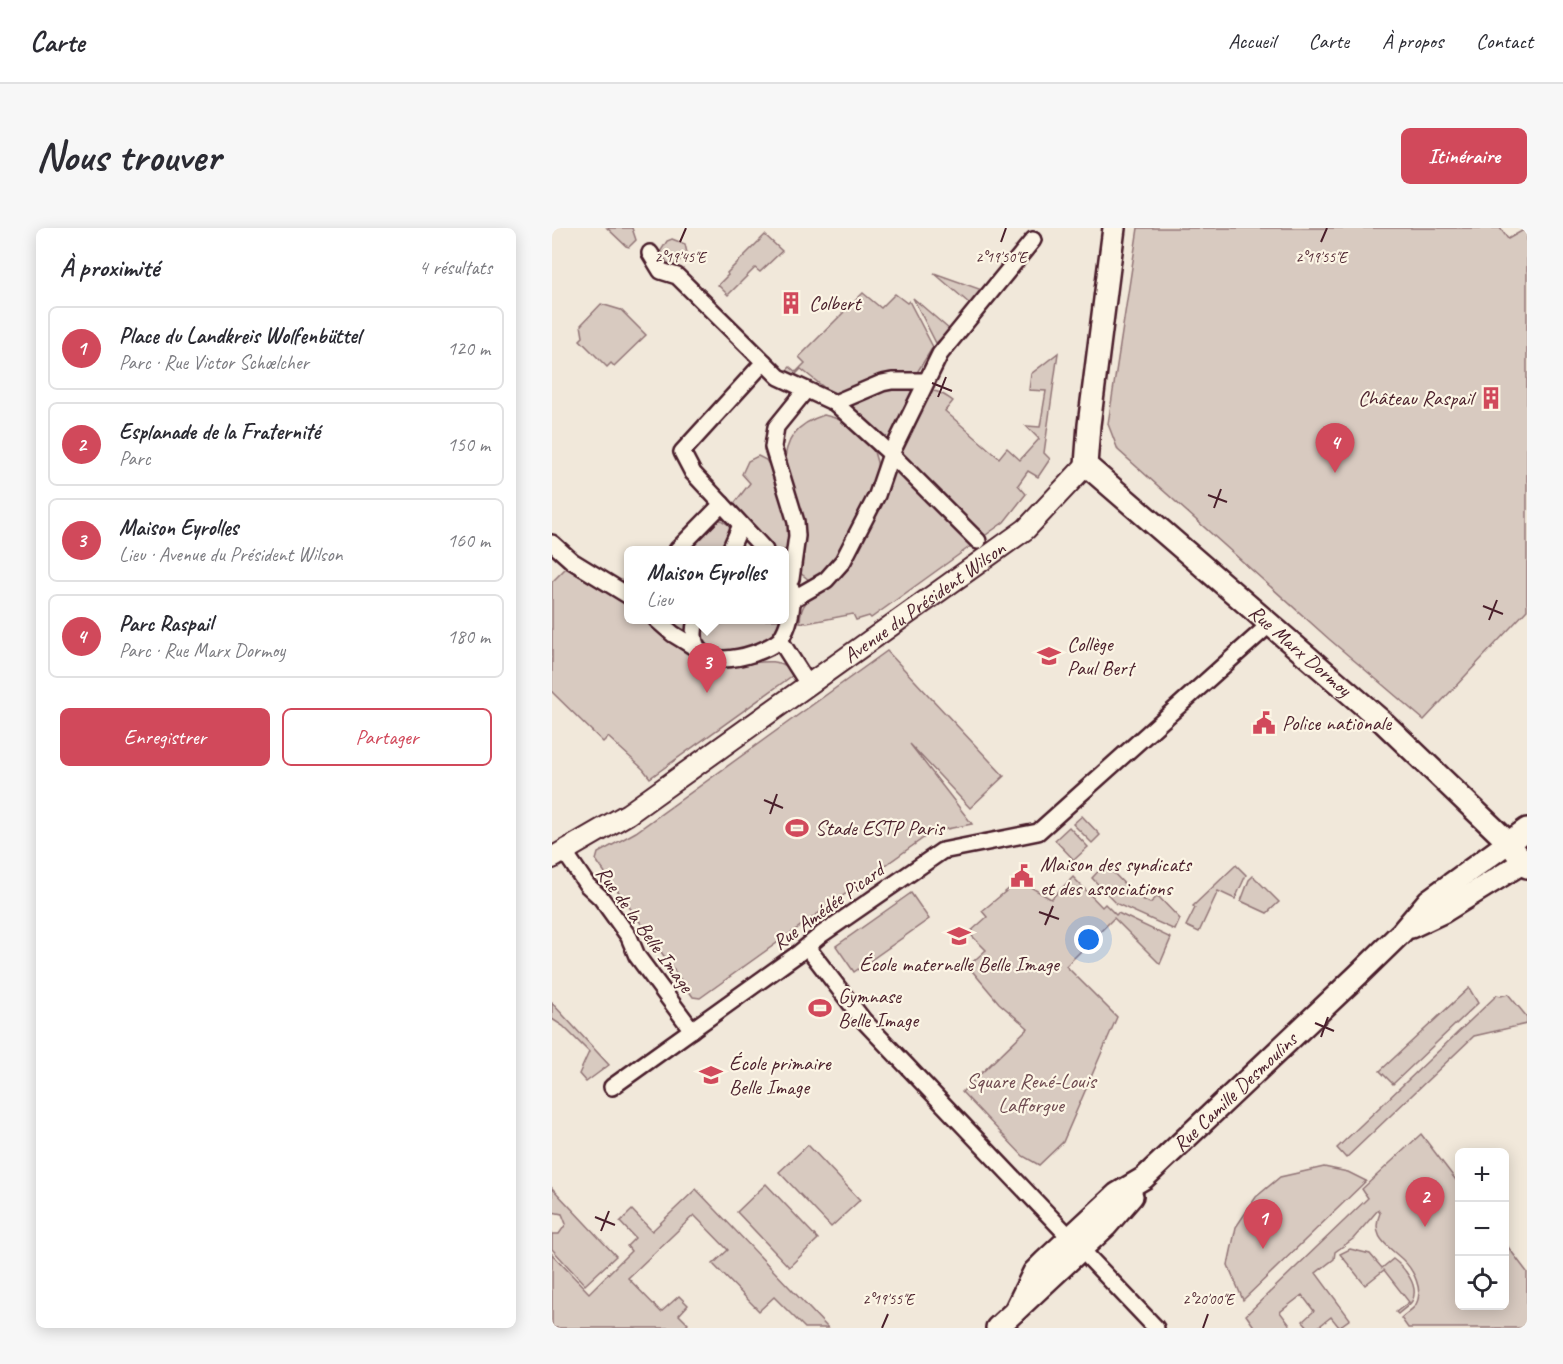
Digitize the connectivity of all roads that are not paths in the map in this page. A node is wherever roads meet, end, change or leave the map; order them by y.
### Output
1 (1114, 228) edge
2 (1033, 240) dead end
3 (650, 253) dead end
4 (764, 362) junction
5 (925, 381) junction
6 (806, 390) junction
7 (834, 403) junction
8 (891, 454) junction
9 (1086, 465) junction
10 (722, 504) junction
11 (741, 525) junction
12 (978, 541) dead end
13 (552, 543) edge
14 (681, 546) edge
15 (732, 546) edge
16 (761, 546) edge
17 (789, 572) edge
18 (789, 581) edge
19 (624, 593) edge
20 (793, 599) junction
21 (789, 622) edge
22 (662, 624) edge
23 (695, 624) edge
24 (788, 624) edge
25 (1270, 624) junction
26 (780, 640) junction
27 (696, 648) junction
28 (808, 684) junction
29 (1527, 829) edge
30 (1509, 843) junction
31 (558, 854) edge
32 (1526, 863) edge
33 (1402, 932) junction
34 (807, 947) junction
35 (692, 1030) junction
36 (612, 1087) dead end
37 (1077, 1243) junction
38 (997, 1328) edge
39 (1156, 1328) edge

1 - 9 main road
2 - 5 street
3 - 4 street
4 - 6 street
4 - 10 street
5 - 7 street
5 - 8 street
6 - 7 street
6 - 17 street
7 - 8 street
8 - 12 street
8 - 20 street
9 - 25 main road, Rue Marx Dormoy
9 - 28 street, Avenue du Président Wilson
10 - 11 street
10 - 14 street
11 - 15 street
11 - 16 street
13 - 19 street
18 - 20 street
20 - 21 street
22 - 27 street
23 - 27 street
24 - 26 street
25 - 30 main road, Rue Marx Dormoy
25 - 34 street, Rue Amédée Picard
26 - 27 street
26 - 28 street
28 - 31 street, Avenue du Président Wilson
29 - 30 main road, Rue Camille Desmoulins
30 - 32 main road, Rue Marx Dormoy
30 - 33 main road, Rue Camille Desmoulins
31 - 35 street, Rue de la Belle Image
32 - 33 main road, Rue Camille Desmoulins
33 - 37 main road, Rue Camille Desmoulins
34 - 35 street, Rue Amédée Picard
34 - 37 street
35 - 36 street, Rue Amédée Picard
37 - 38 main road, Rue Camille Desmoulins
37 - 39 street

